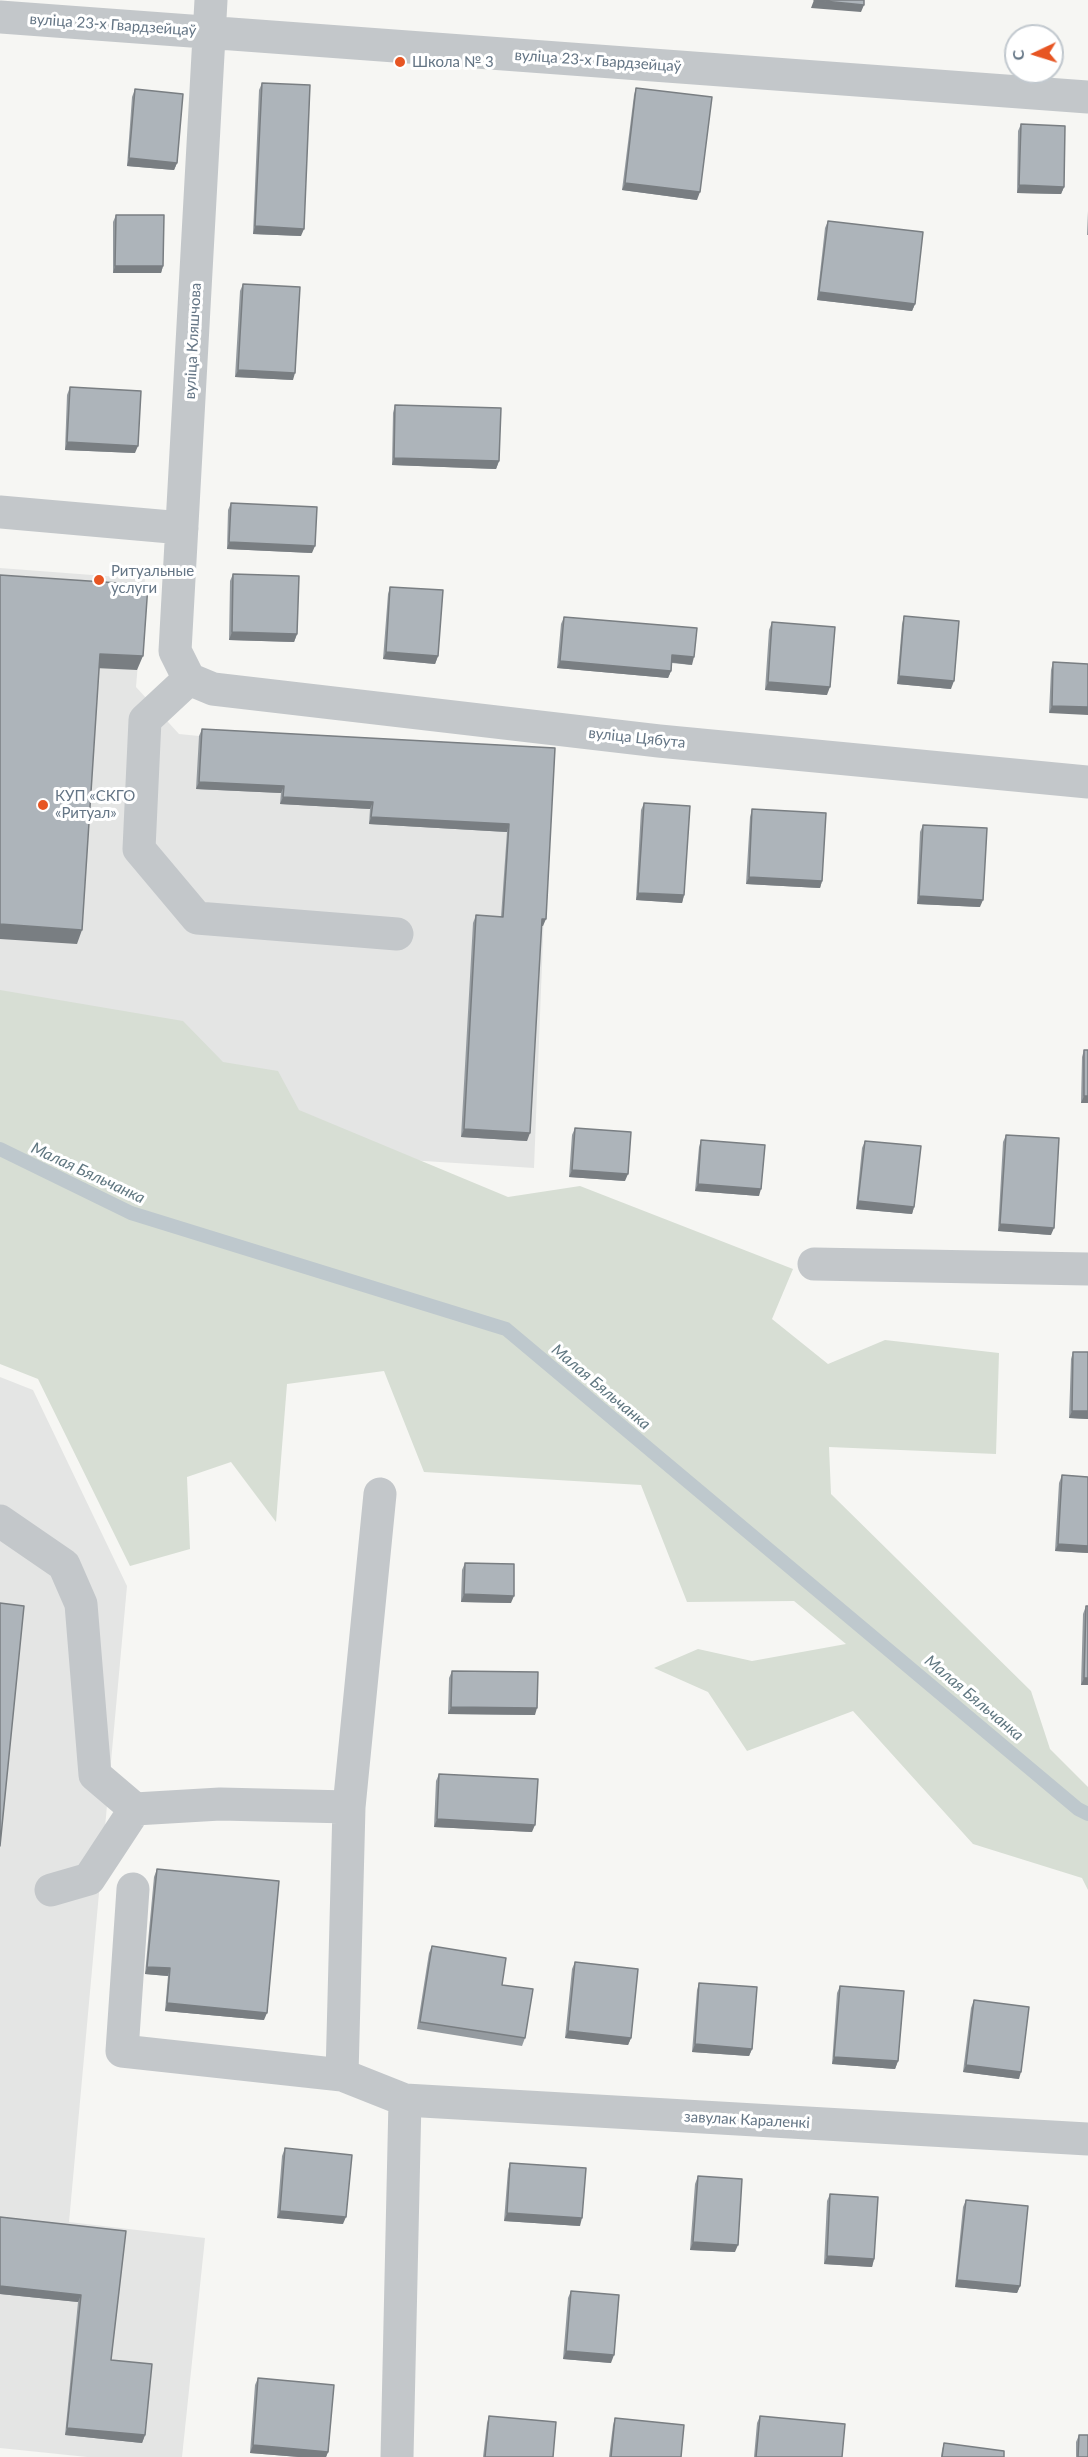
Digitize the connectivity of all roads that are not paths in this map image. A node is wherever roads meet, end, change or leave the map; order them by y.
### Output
1 (0, 16) edge
2 (210, 16) edge
3 (1088, 97) edge
4 (0, 512) edge
5 (182, 528) junction
6 (189, 679) junction
7 (1088, 782) edge
8 (397, 934) dead end
9 (814, 1264) dead end
10 (1088, 1269) edge
11 (380, 1494) dead end
12 (0, 1521) edge
13 (349, 1807) junction
14 (135, 1809) junction
15 (133, 1889) dead end
16 (51, 1890) dead end
17 (342, 2075) junction
18 (405, 2100) junction
19 (1088, 2139) edge
20 (397, 2457) edge

1 - 2 street, вуліца 23-х Гвардзейцаў
2 - 3 street, вуліца 23-х Гвардзейцаў
2 - 5 street, вуліца Кляшчова
4 - 5 street
5 - 6 street, вуліца Кляшчова
6 - 7 street, вуліца Цябута
6 - 8 street
9 - 10 street
11 - 13 street
12 - 14 street
13 - 14 street
13 - 17 street
14 - 16 street
15 - 17 street, завулак Караленкі
17 - 18 street, завулак Караленкі
18 - 19 street, завулак Караленкі
18 - 20 street

